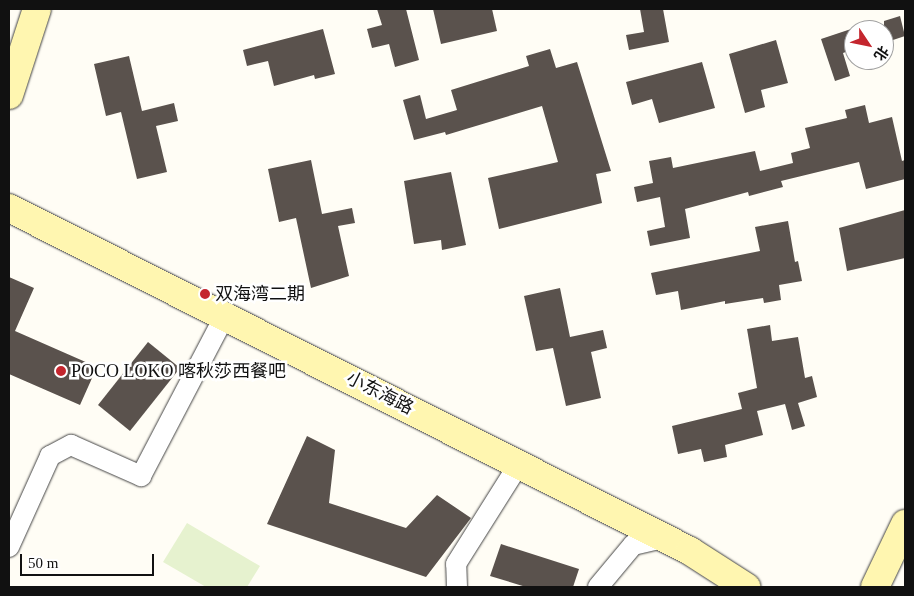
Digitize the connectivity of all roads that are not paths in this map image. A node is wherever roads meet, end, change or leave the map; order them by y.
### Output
1 (37, 9) edge
2 (9, 95) edge
3 (9, 208) edge
4 (225, 315) junction
5 (519, 464) junction
6 (905, 524) edge
7 (664, 538) junction
8 (9, 547) edge
9 (457, 587) edge
10 (598, 587) edge
11 (746, 587) edge
12 (875, 587) edge

1 - 2 main road
3 - 4 main road, 小东海路
4 - 5 main road, 小东海路
4 - 8 street
5 - 7 main road, 小东海路
5 - 9 street
6 - 12 main road
7 - 10 street
7 - 11 main road, 小东海路

